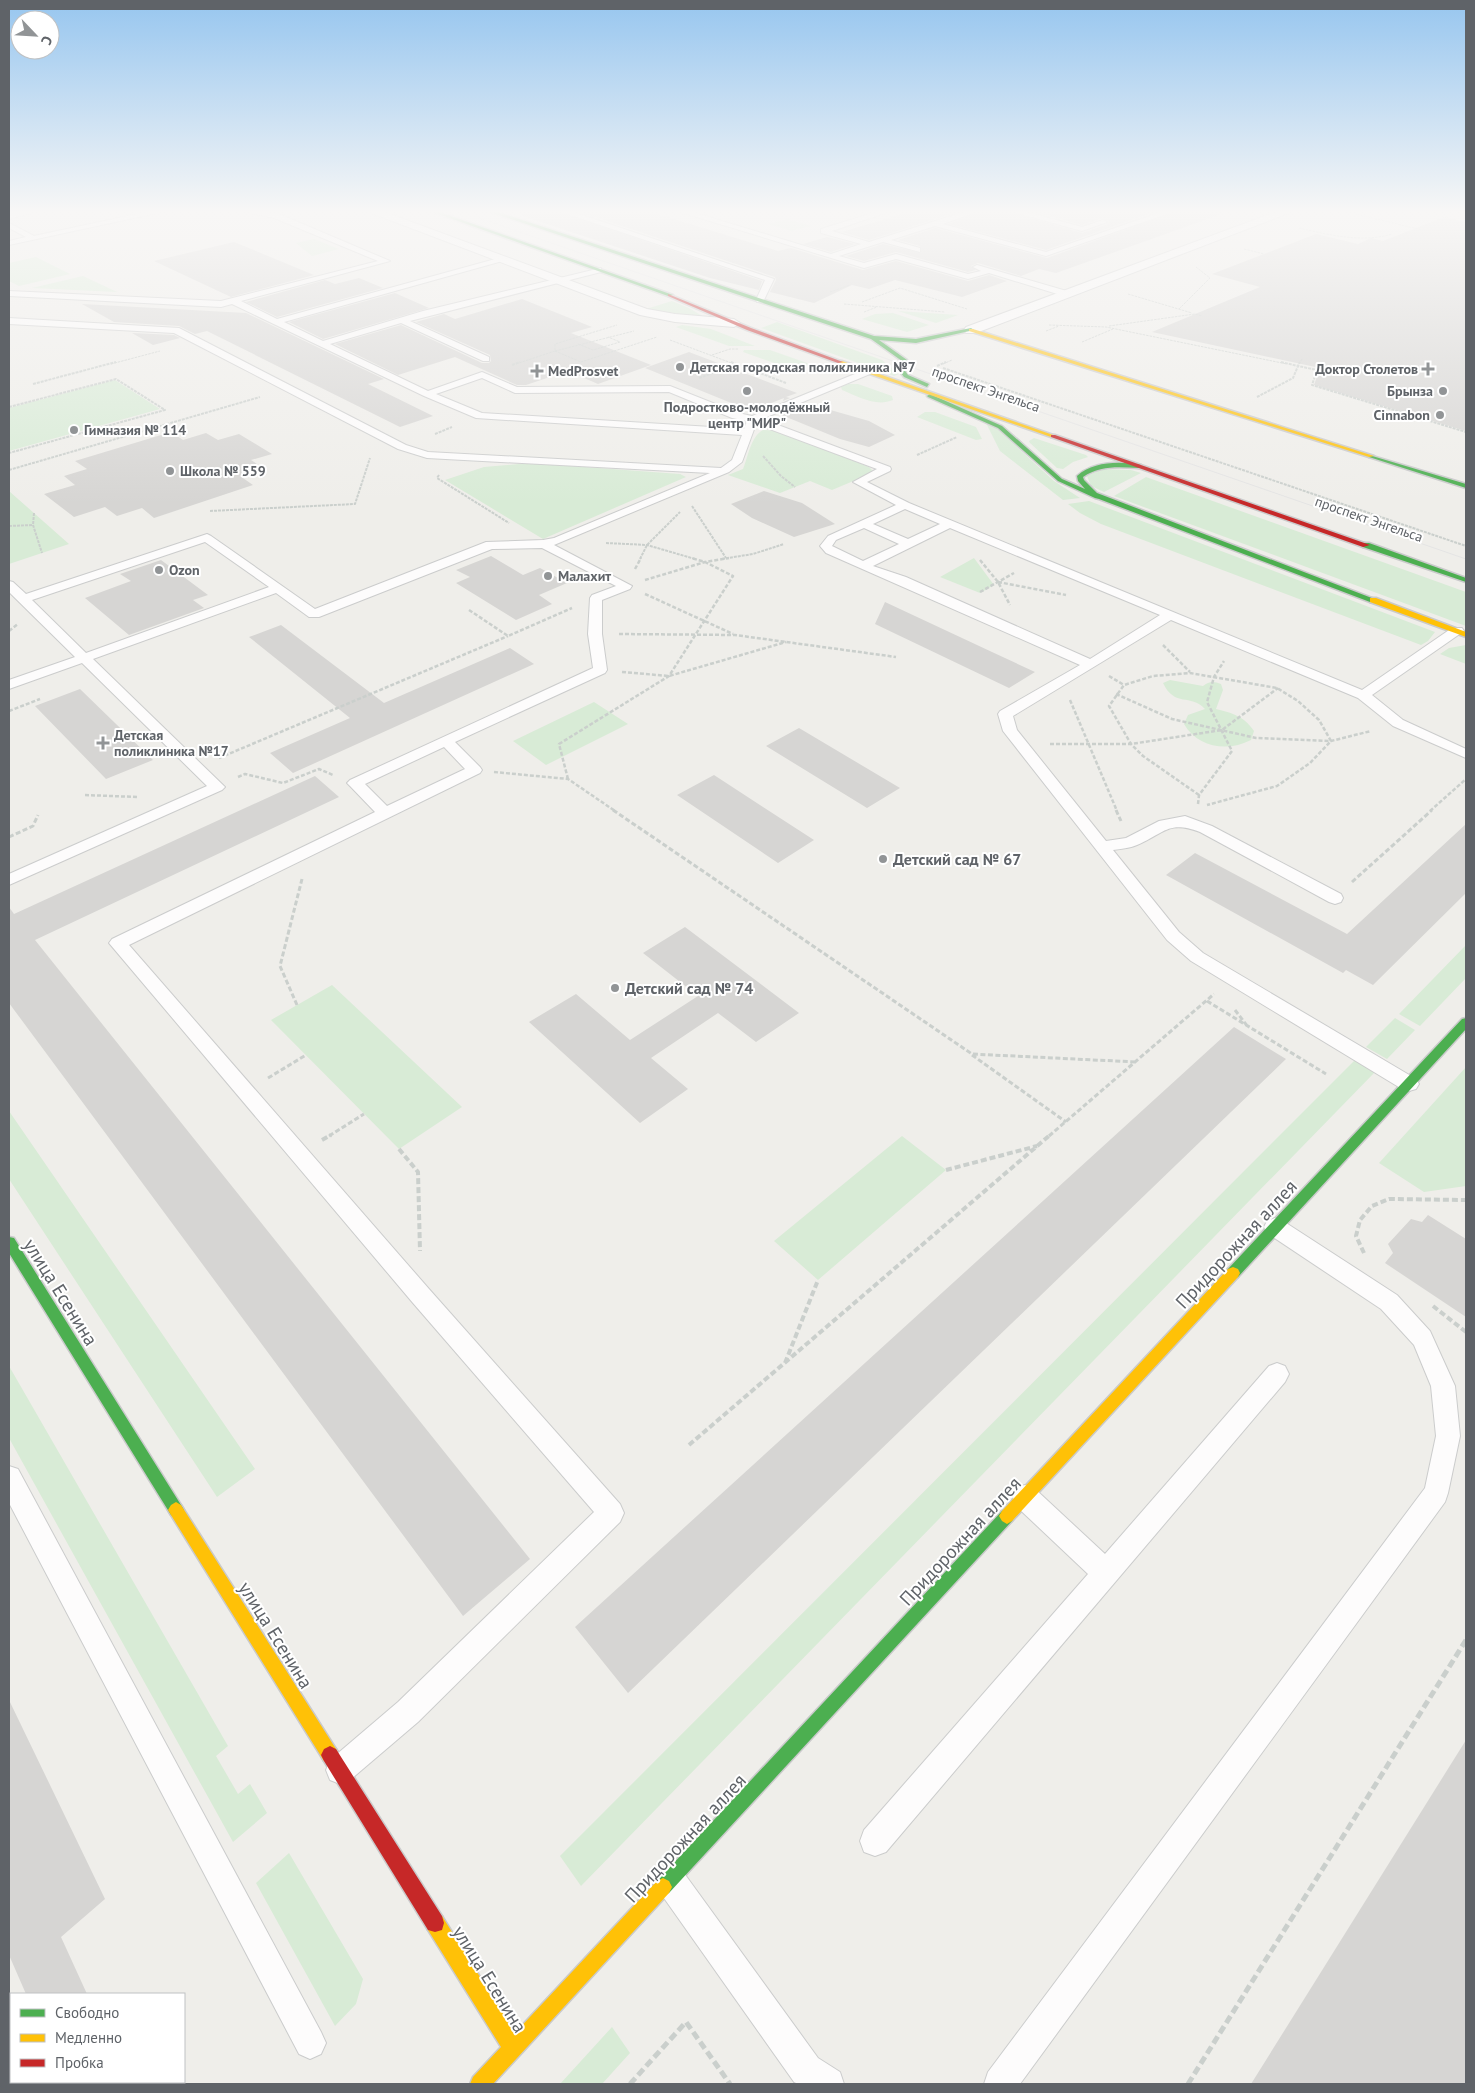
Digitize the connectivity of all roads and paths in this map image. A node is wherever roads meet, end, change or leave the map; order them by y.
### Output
1 (248, 309) edge
2 (323, 309) edge
3 (444, 309) edge
4 (635, 309) edge
5 (703, 309) edge
6 (786, 309) edge
7 (906, 309) edge
8 (966, 309) edge
9 (1028, 309) edge
10 (1180, 309) edge
11 (970, 310) dead end
12 (952, 312) dead end
13 (1195, 314) junction
14 (1202, 316) dead end
15 (401, 320) junction
16 (9, 321) edge
17 (274, 322) junction
18 (622, 323) dead end
19 (734, 323) junction
20 (1044, 325) dead end
21 (1106, 327) junction
22 (1114, 328) junction
23 (640, 330) dead end
24 (971, 330) junction
25 (581, 336) junction
26 (659, 336) dead end
27 (608, 337) junction
28 (873, 338) junction
29 (593, 341) junction
30 (321, 344) junction
31 (578, 344) junction
32 (1076, 345) dead end
33 (606, 346) junction
34 (161, 350) dead end
35 (616, 350) junction
36 (554, 351) junction
37 (486, 359) dead end
38 (1302, 359) dead end
39 (952, 360) dead end
40 (905, 361) junction
41 (736, 365) dead end
42 (1298, 366) junction
43 (867, 372) junction
44 (482, 375) junction
45 (33, 384) dead end
46 (290, 388) junction
47 (911, 388) junction
48 (670, 389) junction
49 (427, 394) junction
50 (1252, 400) dead end
51 (9, 407) edge
52 (753, 419) junction
53 (1466, 432) edge
54 (957, 436) dead end
55 (747, 437) junction
56 (9, 453) edge
57 (917, 455) dead end
58 (455, 457) junction
59 (370, 458) dead end
60 (1140, 466) junction
61 (9, 470) edge
62 (725, 470) junction
63 (707, 478) junction
64 (1466, 486) edge
65 (795, 487) dead end
66 (1097, 497) junction
67 (690, 502) junction
68 (906, 505) junction
69 (210, 511) dead end
70 (34, 513) dead end
71 (950, 523) junction
72 (864, 524) junction
73 (33, 525) junction
74 (9, 526) edge
75 (551, 542) junction
76 (784, 544) dead end
77 (909, 544) junction
78 (647, 545) junction
79 (1466, 546) edge
80 (42, 553) dead end
81 (726, 558) junction
82 (1037, 560) junction
83 (705, 562) junction
84 (863, 566) junction
85 (1466, 569) edge
86 (1466, 580) edge
87 (998, 582) junction
88 (9, 585) edge
89 (626, 586) junction
90 (276, 589) junction
91 (596, 598) junction
92 (24, 599) junction
93 (958, 605) junction
94 (469, 610) dead end
95 (1170, 615) junction
96 (704, 621) junction
97 (1147, 629) junction
98 (1462, 633) edge
99 (595, 634) junction
100 (736, 635) junction
101 (508, 636) junction
102 (694, 636) junction
103 (1027, 636) junction
104 (789, 641) junction
105 (1235, 642) junction
106 (896, 657) dead end
107 (83, 658) junction
108 (1090, 664) junction
109 (600, 670) junction
110 (1304, 670) junction
111 (1190, 673) junction
112 (669, 676) junction
113 (1214, 677) junction
114 (1063, 681) junction
115 (9, 684) edge
116 (1277, 688) junction
117 (1115, 694) junction
118 (1363, 695) junction
119 (1398, 724) junction
120 (1222, 730) junction
121 (446, 740) junction
122 (1331, 741) junction
123 (1020, 743) junction
124 (1130, 744) junction
125 (1087, 745) junction
126 (1466, 754) edge
127 (197, 767) junction
128 (475, 770) junction
129 (568, 779) junction
130 (1466, 779) edge
131 (355, 783) junction
132 (217, 787) junction
133 (1199, 795) junction
134 (385, 814) junction
135 (38, 815) dead end
136 (9, 836) edge
137 (1130, 842) junction
138 (1103, 847) junction
139 (310, 849) junction
140 (9, 880) edge
141 (1335, 898) joint
142 (1232, 980) junction
143 (1207, 1001) junction
144 (297, 1005) dead end
145 (1466, 1022) edge
146 (972, 1054) junction
147 (306, 1055) dead end
148 (1136, 1062) junction
149 (1326, 1074) dead end
150 (1408, 1084) junction
151 (245, 1091) junction
152 (364, 1114) dead end
153 (1066, 1122) junction
154 (1039, 1145) junction
155 (399, 1149) dead end
156 (300, 1154) junction
157 (946, 1170) dead end
158 (1466, 1200) edge
159 (1276, 1227) junction
160 (9, 1242) edge
161 (1370, 1261) dead end
162 (818, 1280) dead end
163 (421, 1296) junction
164 (1430, 1304) dead end
165 (1466, 1332) edge
166 (784, 1364) junction
167 (1277, 1374) dead end
168 (690, 1445) dead end
169 (9, 1478) edge
170 (1025, 1497) junction
171 (1106, 1573) junction
172 (1466, 1640) edge
173 (340, 1770) junction
174 (875, 1842) dead end
175 (670, 1880) junction
176 (310, 2043) dead end
177 (513, 2048) junction
178 (480, 2084) edge
179 (630, 2084) edge
180 (730, 2084) edge
181 (828, 2084) edge
182 (1000, 2084) edge
183 (1188, 2084) edge

1 - 17 lane
2 - 17 lane
3 - 15 lane
4 - 19 street
5 - 19 main road, проспект Энгельса
6 - 28 main road
7 - 12 path
8 - 11 path
9 - 24 street
10 - 13 path
13 - 14 path
13 - 21 path
15 - 30 lane
15 - 37 lane
16 - 46 lane
17 - 30 lane
18 - 25 path
19 - 43 main road, проспект Энгельса
20 - 21 path
21 - 22 path
22 - 32 path
22 - 42 path
23 - 27 path
24 - 28 main road
24 - 40 main road
24 - 64 main road
25 - 29 path
25 - 36 path
26 - 35 path
27 - 29 path
27 - 33 path
28 - 40 main road
29 - 31 path
30 - 49 lane
31 - 33 path
31 - 36 path
33 - 35 path
34 - 45 path
35 - 36 path
36 - 44 path
38 - 42 path
39 - 79 path
40 - 85 main road, проспект Энгельса
41 - 48 path
42 - 50 path
42 - 53 path
43 - 47 main road, проспект Энгельса
43 - 52 lane
44 - 48 lane
44 - 49 lane
46 - 58 lane
46 - 61 path
47 - 60 main road, проспект Энгельса
47 - 66 main road, проспект Энгельса
48 - 52 lane
49 - 55 lane
51 - 56 path
52 - 55 lane
52 - 68 lane
54 - 57 path
55 - 62 lane
55 - 65 path
58 - 62 lane
58 - 75 path
59 - 69 path
60 - 66 main road, проспект Энгельса
60 - 86 main road, проспект Энгельса
62 - 63 lane
63 - 67 path
63 - 75 lane
66 - 98 main road, проспект Энгельса
67 - 78 path
67 - 81 path
68 - 71 lane
68 - 72 lane
70 - 73 path
71 - 77 lane
71 - 82 lane
71 - 87 path
72 - 77 lane
72 - 84 lane
73 - 74 path
73 - 80 path
75 - 78 path
75 - 89 lane
75 - 90 lane
76 - 81 path
77 - 84 lane
78 - 83 path
78 - 89 path
81 - 83 path
82 - 87 path
82 - 95 lane
83 - 89 path
83 - 96 path
84 - 93 lane
87 - 93 path
87 - 103 path
88 - 92 lane
89 - 91 lane
89 - 96 path
90 - 92 lane
90 - 107 lane
91 - 99 lane
91 - 101 path
92 - 107 lane
93 - 103 lane
94 - 101 path
95 - 97 lane
95 - 105 lane
96 - 100 path
96 - 102 path
97 - 108 lane
97 - 111 path
98 - 118 lane
99 - 102 path
99 - 109 lane
100 - 102 path
100 - 104 path
101 - 127 path
102 - 112 path
103 - 108 lane
104 - 106 path
104 - 112 path
105 - 110 lane
105 - 113 path
107 - 115 lane
107 - 127 lane
108 - 114 lane
109 - 112 path
109 - 121 lane
110 - 116 path
110 - 118 lane
111 - 113 path
111 - 117 path
112 - 129 path
113 - 116 path
113 - 120 path
114 - 123 lane
114 - 125 path
116 - 120 path
116 - 122 path
117 - 120 path
117 - 124 path
118 - 119 lane
119 - 122 path
119 - 126 lane
120 - 122 path
120 - 124 path
120 - 133 path
121 - 128 lane
121 - 131 lane
122 - 133 path
123 - 125 path
123 - 138 lane
124 - 125 path
124 - 133 path
125 - 137 path
127 - 132 lane
128 - 129 path
128 - 134 lane
129 - 146 path
130 - 141 path
131 - 132 path
131 - 134 lane
132 - 140 lane
134 - 139 lane
135 - 136 path
137 - 138 lane
137 - 141 lane
138 - 142 lane
139 - 144 path
139 - 151 lane
142 - 143 path
142 - 150 lane
143 - 148 path
143 - 149 path
145 - 150 main road, Придорожная аллея
146 - 148 path
146 - 153 path
147 - 151 path
148 - 153 path
150 - 159 main road, Придорожная аллея
151 - 156 lane
152 - 156 path
153 - 154 path
154 - 157 path
154 - 166 path
155 - 163 path
156 - 163 lane
158 - 161 path
159 - 170 main road, Придорожная аллея
159 - 182 lane
160 - 173 main road, улица Есенина
162 - 166 path
163 - 173 lane
164 - 165 path
166 - 168 path
167 - 171 lane
169 - 176 lane
170 - 171 lane
170 - 175 main road, Придорожная аллея
171 - 174 lane
172 - 183 path
173 - 177 main road, улица Есенина
175 - 177 main road, Придорожная аллея
175 - 181 lane
177 - 178 main road, Придорожная аллея
179 - 180 path

